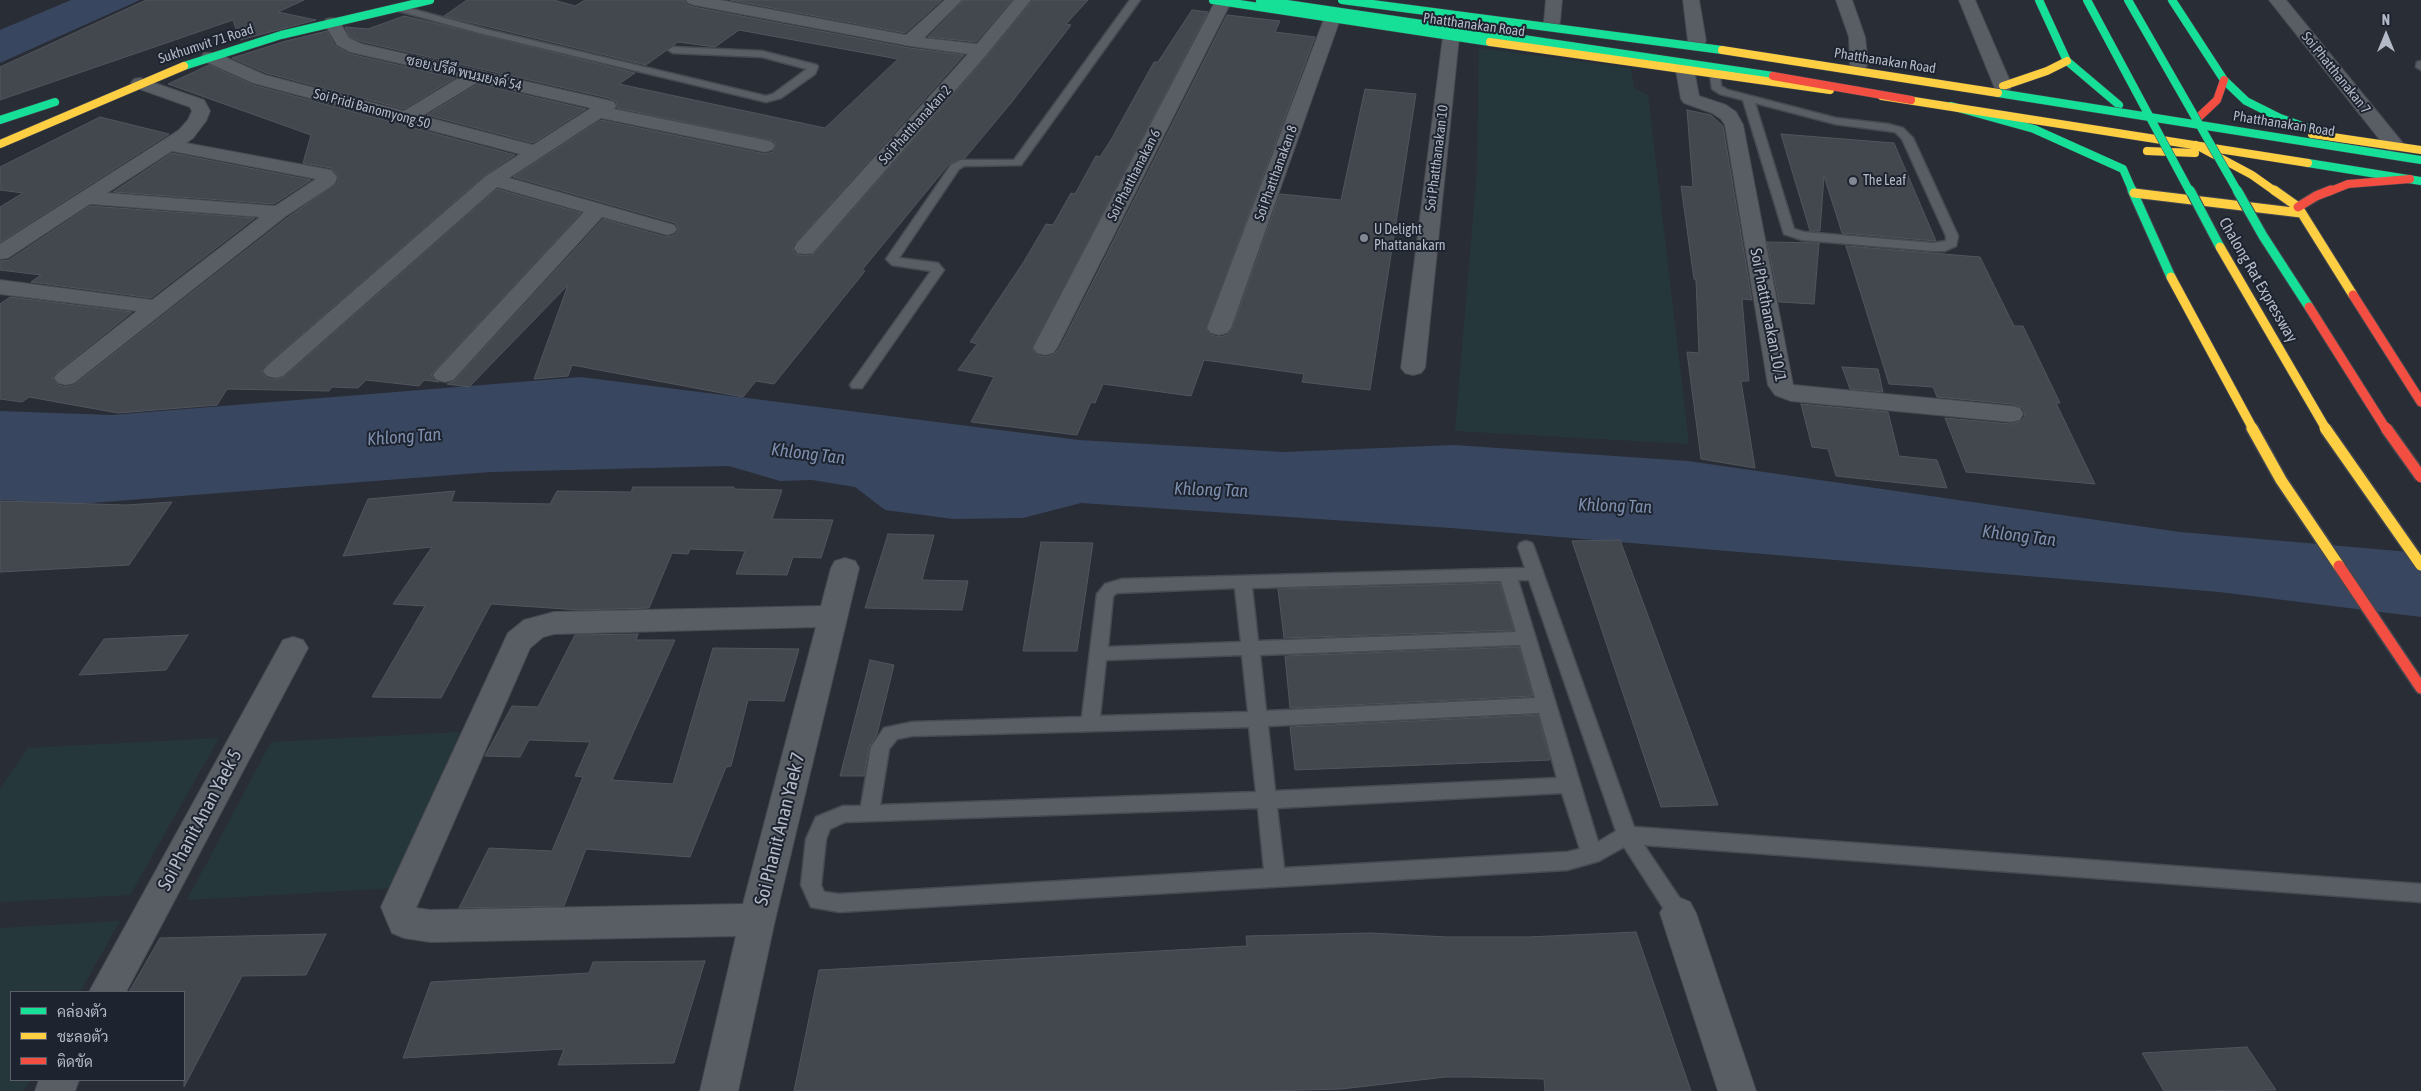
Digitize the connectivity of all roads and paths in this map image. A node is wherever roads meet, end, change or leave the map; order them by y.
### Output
1 (379, 0) edge
2 (430, 0) edge
3 (694, 0) edge
4 (954, 0) edge
5 (1023, 0) edge
6 (1135, 0) edge
7 (1260, 0) edge
8 (1342, 0) edge
9 (1392, 0) edge
10 (1554, 0) edge
11 (1691, 0) edge
12 (1844, 0) edge
13 (1967, 0) edge
14 (2039, 0) edge
15 (2086, 0) edge
16 (2128, 0) edge
17 (2172, 0) edge
18 (2277, 0) edge
19 (1218, 1) edge
20 (398, 8) junction
21 (1332, 19) junction
22 (1552, 22) junction
23 (332, 23) junction
24 (272, 25) dead end
25 (1451, 37) junction
26 (910, 41) junction
27 (1697, 41) junction
28 (673, 50) dead end
29 (981, 50) junction
30 (210, 57) junction
31 (2067, 61) junction
32 (1859, 64) junction
33 (1685, 70) junction
34 (1715, 74) junction
35 (476, 76) junction
36 (2224, 80) junction
37 (140, 83) junction
38 (2004, 86) junction
39 (1748, 97) junction
40 (1911, 100) junction
41 (2119, 105) junction
42 (1951, 106) junction
43 (77, 109) junction
44 (604, 109) junction
45 (2199, 117) junction
46 (406, 118) junction
47 (0, 120) edge
48 (0, 129) edge
49 (2173, 133) junction
50 (2333, 137) junction
51 (2163, 140) junction
52 (0, 144) edge
53 (168, 145) junction
54 (2196, 145) junction
55 (766, 146) dead end
56 (2395, 146) junction
57 (2421, 150) edge
58 (537, 152) junction
59 (0, 156) edge
60 (2135, 160) junction
61 (2421, 160) edge
62 (2228, 162) junction
63 (493, 180) junction
64 (2416, 180) edge
65 (2134, 193) junction
66 (86, 198) junction
67 (2300, 210) junction
68 (596, 211) junction
69 (279, 212) junction
70 (666, 229) dead end
71 (805, 248) dead end
72 (0, 253) edge
73 (0, 287) edge
74 (158, 307) junction
75 (1219, 328) dead end
76 (1045, 348) dead end
77 (1413, 368) dead end
78 (275, 371) dead end
79 (445, 375) dead end
80 (66, 378) dead end
81 (857, 385) dead end
82 (2421, 402) edge
83 (2011, 414) dead end
84 (2421, 476) edge
85 (1526, 547) dead end
86 (2421, 565) edge
87 (845, 568) dead end
88 (1535, 574) junction
89 (1508, 575) junction
90 (1243, 582) junction
91 (834, 616) junction
92 (1526, 638) junction
93 (293, 648) dead end
94 (1250, 648) junction
95 (1098, 654) junction
96 (2421, 688) edge
97 (1546, 705) junction
98 (1258, 719) junction
99 (1090, 724) junction
100 (1568, 785) junction
101 (1267, 800) junction
102 (869, 814) junction
103 (1627, 835) junction
104 (1592, 855) junction
105 (1275, 877) junction
106 (2421, 893) edge
107 (1678, 913) joint
108 (757, 920) junction
109 (108, 991) edge
110 (718, 1091) edge
111 (1736, 1091) edge

1 - 24 main road, Sukhumvit 71 Road
2 - 20 main road, Sukhumvit 71 Road
3 - 26 street
4 - 26 street
5 - 29 street, Soi Phatthanakan 2
6 - 81 lane
7 - 40 main road, Phatthanakan Road
8 - 61 main road, Phatthanakan Road, bridge
9 - 22 main road, Phatthanakan Road
10 - 22 street
11 - 27 street
12 - 32 street
13 - 38 street
14 - 31 main road
15 - 86 main road, Chalong Rat Expressway, bridge
16 - 84 main road, Chalong Rat Expressway, bridge
17 - 36 main road
18 - 56 street, Soi Phatthanakan 7
19 - 21 main road, Phatthanakan Road
19 - 76 street, Soi Phatthanakan 6
20 - 23 main road, Sukhumvit 71 Road
20 - 28 lane
21 - 25 main road, Phatthanakan Road
21 - 75 street, Soi Phatthanakan 8
22 - 27 main road, Phatthanakan Road
23 - 30 main road, Sukhumvit 71 Road
23 - 35 street, ซอย ปรีดี พนมยงค์ 54
25 - 33 main road, Phatthanakan Road
25 - 77 street, Soi Phatthanakan 10
26 - 29 street
27 - 32 main road, Phatthanakan Road
29 - 71 street, Soi Phatthanakan 2
30 - 37 main road, Sukhumvit 71 Road
30 - 46 street, Soi Pridi Banomyong 50
31 - 38 main road
31 - 41 main road
32 - 38 main road, Phatthanakan Road
33 - 34 main road, Phatthanakan Road
33 - 83 street, Soi Phatthanakan 10/1
34 - 39 lane
34 - 40 main road, Phatthanakan Road
35 - 44 street, ซอย ปรีดี พนมยงค์ 54
35 - 46 street
36 - 45 main road
36 - 50 main road
37 - 43 main road, Sukhumvit 71 Road
37 - 53 street
38 - 41 main road, Phatthanakan Road
39 - 39 lane
40 - 42 main road, Phatthanakan Road
41 - 45 main road, Phatthanakan Road
41 - 49 main road
42 - 51 main road, Phatthanakan Road
42 - 60 main road
43 - 52 main road, Sukhumvit 71 Road
43 - 59 main road
44 - 55 street, ซอย ปรีดี พนมยงค์ 54
44 - 58 street
45 - 49 main road
45 - 50 main road, Phatthanakan Road
46 - 58 street, Soi Pridi Banomyong 50
47 - 48 main road
49 - 51 main road
49 - 54 main road
50 - 56 main road, Phatthanakan Road
51 - 54 main road, Phatthanakan Road
51 - 60 main road
53 - 66 street
53 - 69 street
54 - 62 main road
54 - 64 main road, Phatthanakan Road
56 - 57 main road, Phatthanakan Road
58 - 63 street
60 - 62 main road
60 - 65 main road
62 - 67 main road
63 - 68 street
63 - 78 street
64 - 67 main road
65 - 67 main road
65 - 96 main road
66 - 69 street
66 - 72 street
67 - 82 main road
68 - 70 street
68 - 79 street
69 - 74 street
73 - 74 street
74 - 80 street
85 - 88 lane
87 - 91 street, Soi Phanit Anan Yaek 7
88 - 89 lane
88 - 103 lane
89 - 90 lane
89 - 92 lane
90 - 94 lane
90 - 95 lane
91 - 108 street, Soi Phanit Anan Yaek 7
91 - 108 street
92 - 94 lane
92 - 97 lane
93 - 109 street, Soi Phanit Anan Yaek 5
94 - 95 lane
94 - 98 lane
95 - 99 lane
97 - 98 lane
97 - 100 lane
98 - 99 lane
98 - 101 lane
99 - 102 lane
100 - 101 lane
100 - 104 lane
101 - 102 lane
101 - 105 lane
102 - 105 lane
103 - 104 lane
103 - 106 lane
103 - 107 lane
104 - 105 lane
107 - 111 street
108 - 110 street, Soi Phanit Anan Yaek 7

